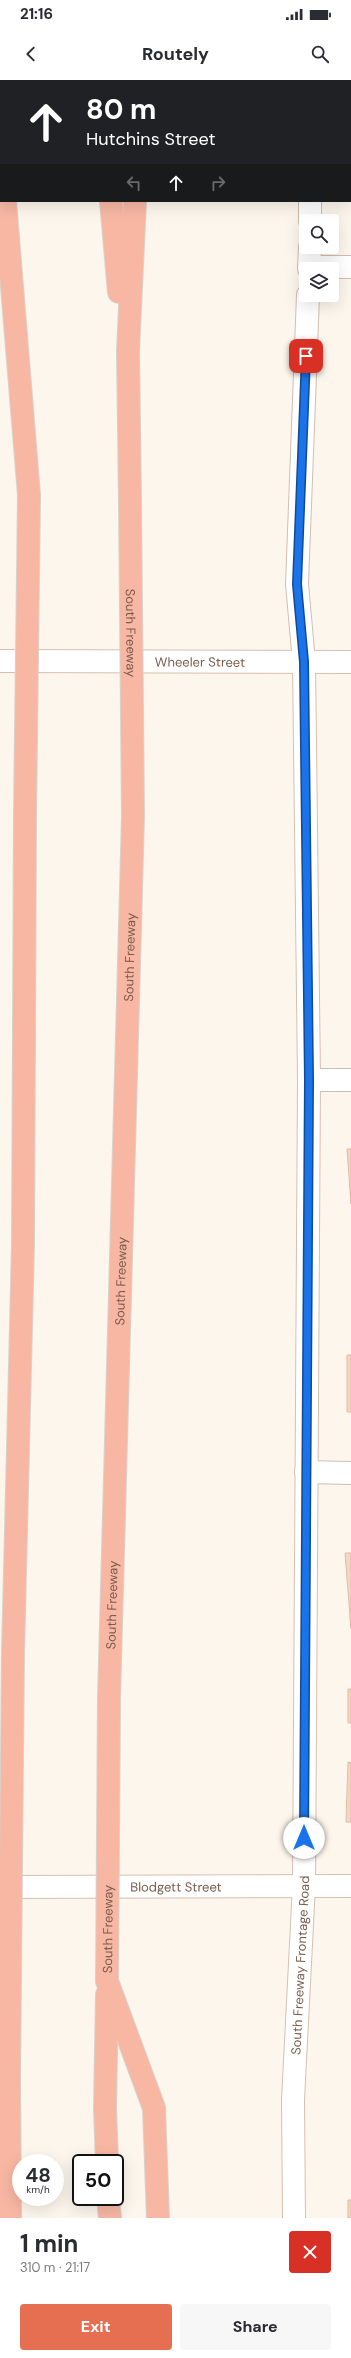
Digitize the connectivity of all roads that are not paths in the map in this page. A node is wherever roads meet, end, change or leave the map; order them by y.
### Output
1 (6, 202) edge
2 (111, 202) edge
3 (135, 202) edge
4 (310, 202) edge
5 (310, 214) edge
6 (309, 261) edge
7 (351, 267) edge
8 (308, 302) edge
9 (127, 399) junction
10 (0, 661) edge
11 (304, 662) junction
12 (351, 662) edge
13 (309, 1080) junction
14 (351, 1080) edge
15 (306, 1472) junction
16 (351, 1473) edge
17 (304, 1885) junction
18 (351, 1886) edge
19 (0, 1887) edge
20 (107, 1981) junction
21 (107, 2154) edge
22 (109, 2206) edge
23 (10, 2218) edge
24 (110, 2218) edge
25 (158, 2218) edge
26 (294, 2218) edge

1 - 23 highway, bridge
2 - 9 highway
3 - 9 highway
4 - 5 main road
6 - 7 main road
8 - 11 main road, South Freeway Frontage Road
9 - 20 highway, South Freeway, bridge
10 - 11 main road, Wheeler Street
11 - 12 main road, Wheeler Street
11 - 13 main road, South Freeway Frontage Road
13 - 14 main road
13 - 15 main road, South Freeway Frontage Road
15 - 16 main road
15 - 17 main road, South Freeway Frontage Road
17 - 18 main road, Blodgett Street
17 - 19 main road, Blodgett Street
17 - 26 main road, South Freeway Frontage Road
20 - 21 highway, South Freeway
20 - 25 highway
22 - 24 highway

